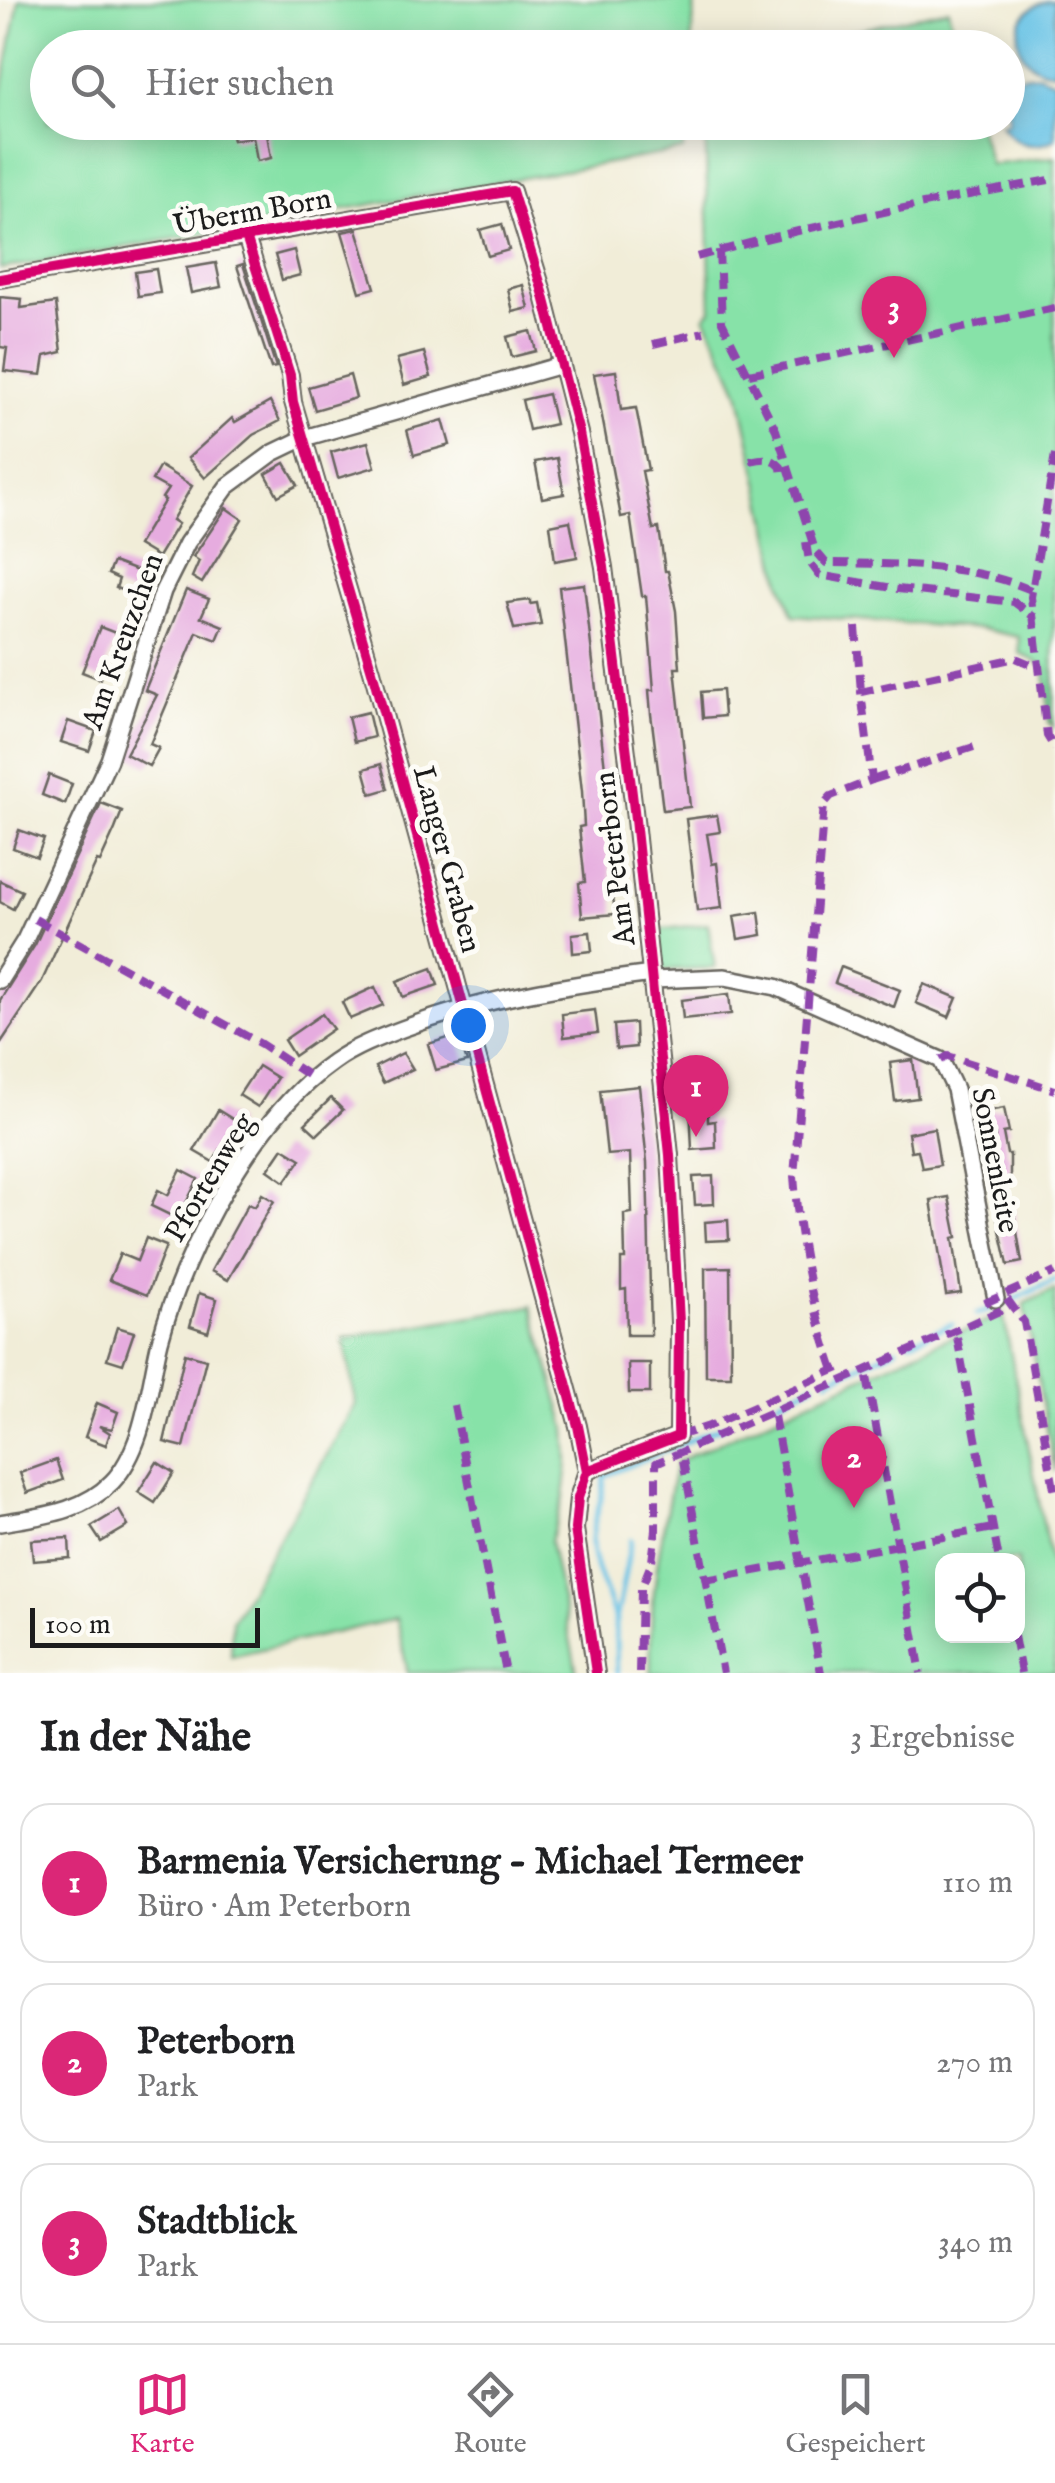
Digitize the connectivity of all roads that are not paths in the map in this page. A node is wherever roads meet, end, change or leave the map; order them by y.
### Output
1 (512, 190) joint
2 (246, 237) junction
3 (0, 279) edge
4 (562, 365) junction
5 (304, 438) junction
6 (653, 977) junction
7 (0, 980) edge
8 (810, 1000) joint
9 (462, 1009) junction
10 (996, 1299) dead end
11 (587, 1472) junction
12 (0, 1522) edge
13 (596, 1673) edge

1 - 2 street, Überm Born
1 - 4 street, Am Peterborn
2 - 3 street, Überm Born
2 - 5 street, Langer Graben
4 - 5 street, Am Kreuzchen
4 - 6 street, Am Peterborn
5 - 7 street, Am Kreuzchen
5 - 9 street, Langer Graben
6 - 8 street, Pfortenweg
6 - 9 street, Pfortenweg
6 - 11 street, Am Peterborn
8 - 10 street, Sonnenleite
9 - 11 street, Langer Graben
9 - 12 street, Pfortenweg
11 - 13 street, Langer Graben

